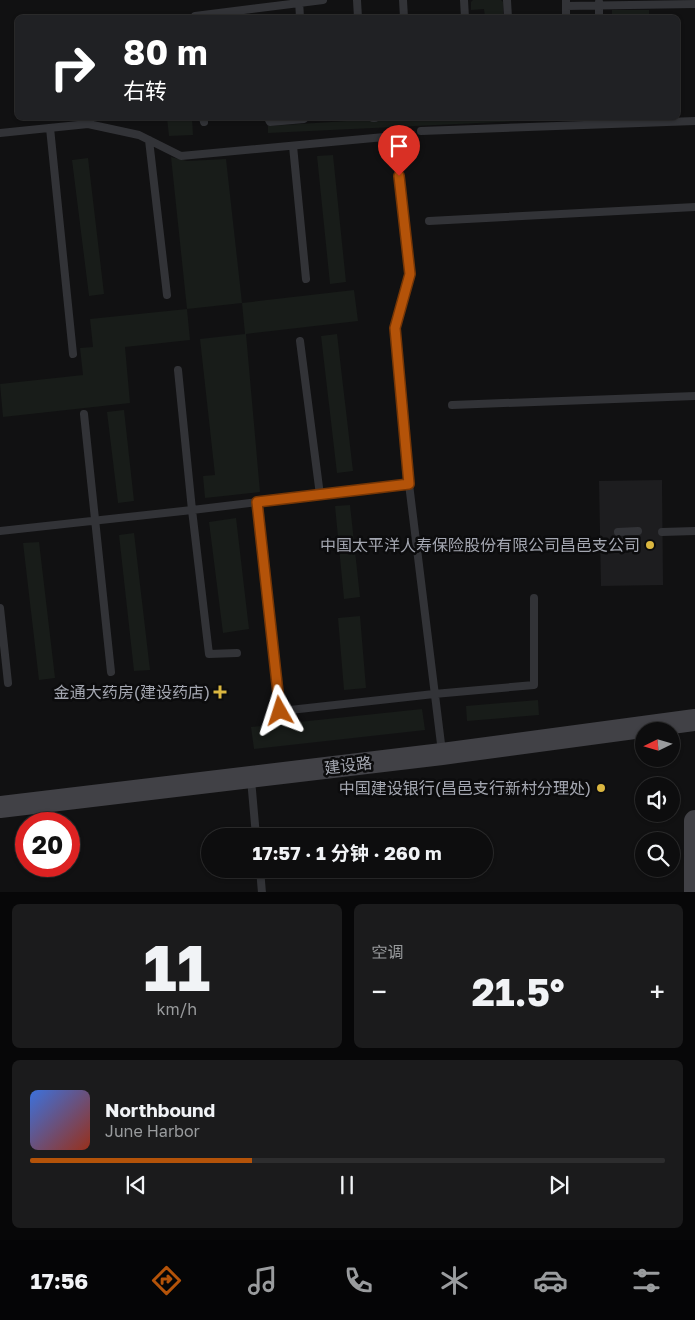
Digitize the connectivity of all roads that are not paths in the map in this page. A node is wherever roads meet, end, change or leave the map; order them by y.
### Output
1 (323, 0) edge
2 (357, 0) edge
3 (403, 0) edge
4 (464, 0) edge
5 (507, 0) edge
6 (313, 1) edge
7 (299, 2) edge
8 (599, 2) edge
9 (566, 3) edge
10 (695, 4) edge
11 (255, 8) junction
12 (202, 15) edge
13 (256, 15) edge
14 (300, 15) edge
15 (358, 15) edge
16 (404, 15) edge
17 (465, 15) edge
18 (508, 15) edge
19 (599, 15) edge
20 (269, 120) edge
21 (293, 120) edge
22 (695, 121) edge
23 (50, 128) junction
24 (421, 131) dead end
25 (0, 133) edge
26 (149, 140) junction
27 (292, 146) junction
28 (695, 208) edge
29 (429, 222) dead end
30 (306, 279) dead end
31 (167, 295) dead end
32 (300, 341) dead end
33 (73, 354) dead end
34 (178, 370) dead end
35 (695, 396) edge
36 (452, 405) dead end
37 (84, 414) dead end
38 (409, 484) junction
39 (320, 495) junction
40 (257, 502) junction
41 (192, 510) junction
42 (95, 520) junction
43 (0, 531) edge
44 (638, 531) dead end
45 (695, 531) edge
46 (618, 532) dead end
47 (662, 532) dead end
48 (534, 598) dead end
49 (0, 608) edge
50 (237, 652) dead end
51 (111, 672) dead end
52 (8, 682) dead end
53 (434, 694) junction
54 (695, 720) edge
55 (442, 754) junction
56 (250, 777) junction
57 (0, 807) edge
58 (695, 821) edge
59 (255, 828) edge
60 (261, 878) edge
61 (262, 892) edge
62 (694, 892) edge

1 - 6 lane
2 - 15 lane
3 - 16 lane
4 - 17 lane
5 - 18 lane
6 - 7 lane
7 - 11 lane
7 - 14 lane
8 - 9 lane
8 - 10 lane
8 - 19 lane
11 - 12 lane
11 - 13 lane
20 - 21 lane
22 - 24 lane
23 - 25 lane
23 - 26 lane
23 - 33 lane
26 - 27 lane
26 - 31 lane
27 - 30 lane
27 - 38 lane
28 - 29 lane
32 - 39 lane
34 - 41 lane
35 - 36 lane
37 - 42 lane
38 - 39 lane
38 - 53 lane
39 - 40 lane
40 - 41 lane
40 - 53 lane
41 - 42 lane
41 - 50 lane
42 - 43 lane
42 - 51 lane
44 - 46 lane
45 - 47 lane
48 - 53 lane
49 - 52 lane
53 - 55 lane
54 - 55 street, 建设路
55 - 56 street, 建设路
56 - 57 street, 建设路
56 - 59 lane
58 - 62 street
60 - 61 lane

